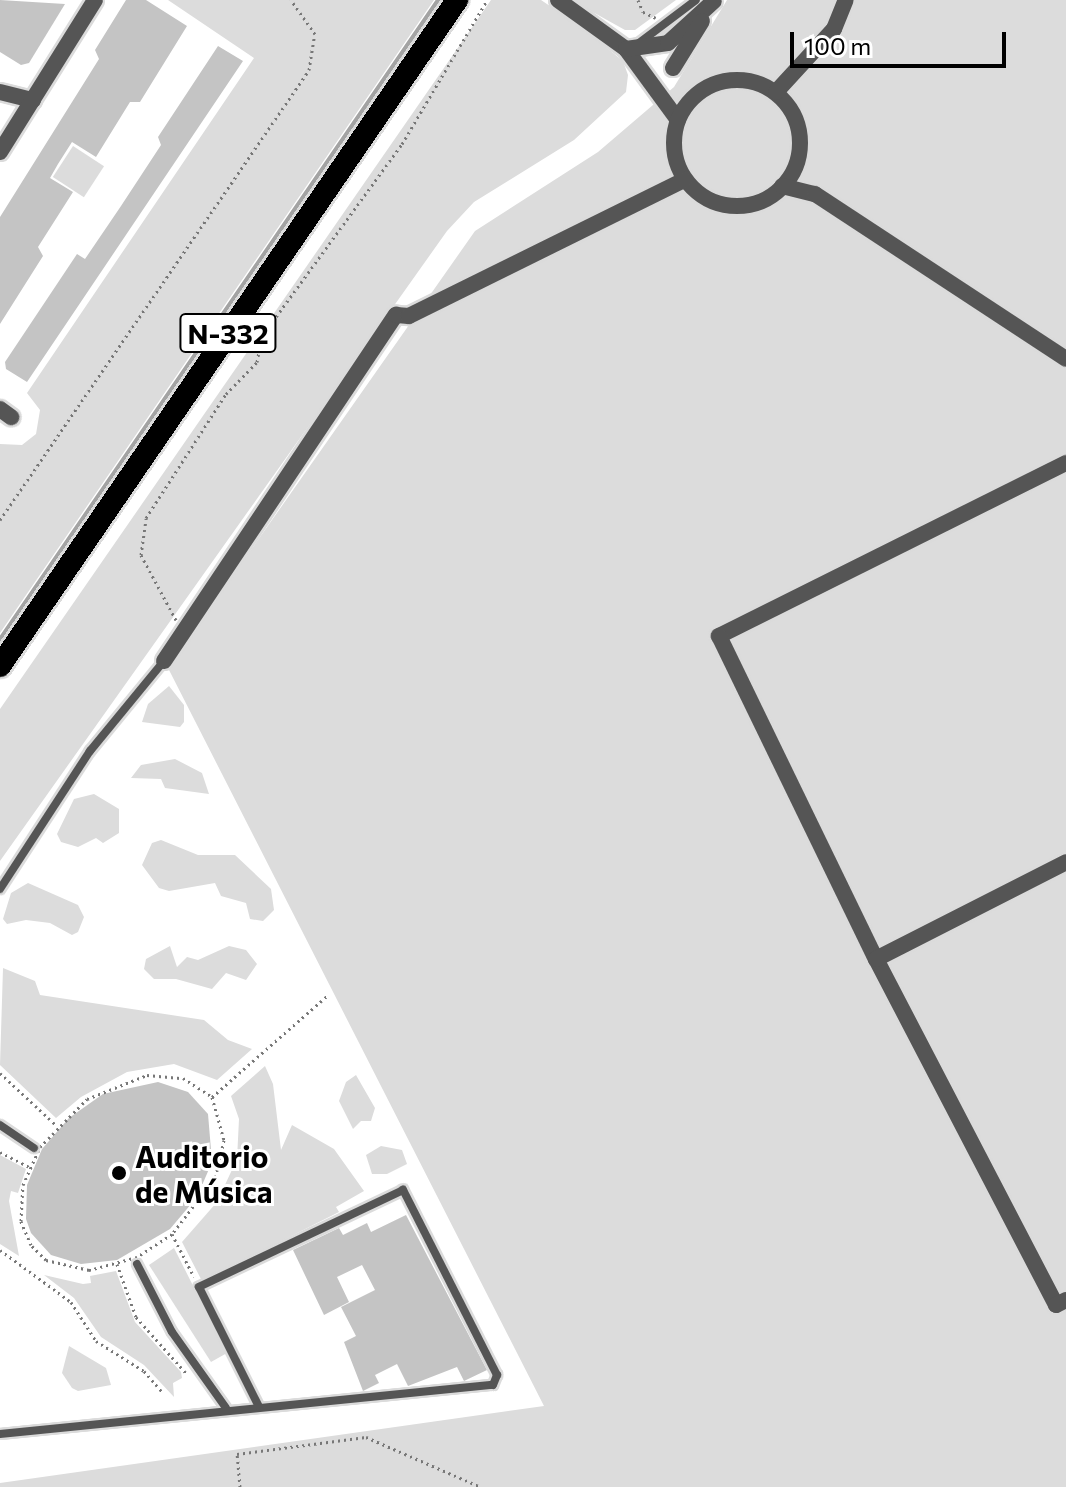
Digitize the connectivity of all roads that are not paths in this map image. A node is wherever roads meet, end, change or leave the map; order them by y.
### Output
1 (95, 0) edge
2 (457, 0) edge
3 (558, 0) edge
4 (696, 0) edge
5 (846, 0) edge
6 (714, 1) edge
7 (653, 48) junction
8 (626, 49) junction
9 (655, 85) junction
10 (0, 92) edge
11 (776, 92) junction
12 (33, 100) junction
13 (690, 100) junction
14 (678, 120) junction
15 (0, 152) edge
16 (796, 165) junction
17 (684, 180) junction
18 (782, 186) junction
19 (815, 194) junction
20 (1066, 359) edge
21 (1066, 463) edge
22 (164, 661) joint
23 (0, 666) edge
24 (1066, 862) edge
25 (0, 889) edge
26 (876, 959) junction
27 (0, 1125) edge
28 (34, 1148) dead end
29 (137, 1264) dead end
30 (1061, 1302) edge
31 (259, 1407) junction
32 (226, 1408) junction
33 (0, 1434) edge

1 - 12 street
2 - 23 highway, N-332
3 - 8 street
4 - 8 lane
5 - 11 street
6 - 7 street
6 - 7 street
7 - 8 street
8 - 9 street
9 - 13 street
9 - 14 street
10 - 12 street
11 - 13 street
11 - 16 street
12 - 15 street
13 - 14 street
14 - 17 street
16 - 18 street
16 - 19 street
17 - 18 street
17 - 22 street
18 - 19 street
19 - 20 street
21 - 26 street
22 - 25 lane
24 - 26 street
26 - 30 street
27 - 28 lane
29 - 32 lane
31 - 31 lane
31 - 32 lane
32 - 33 lane

